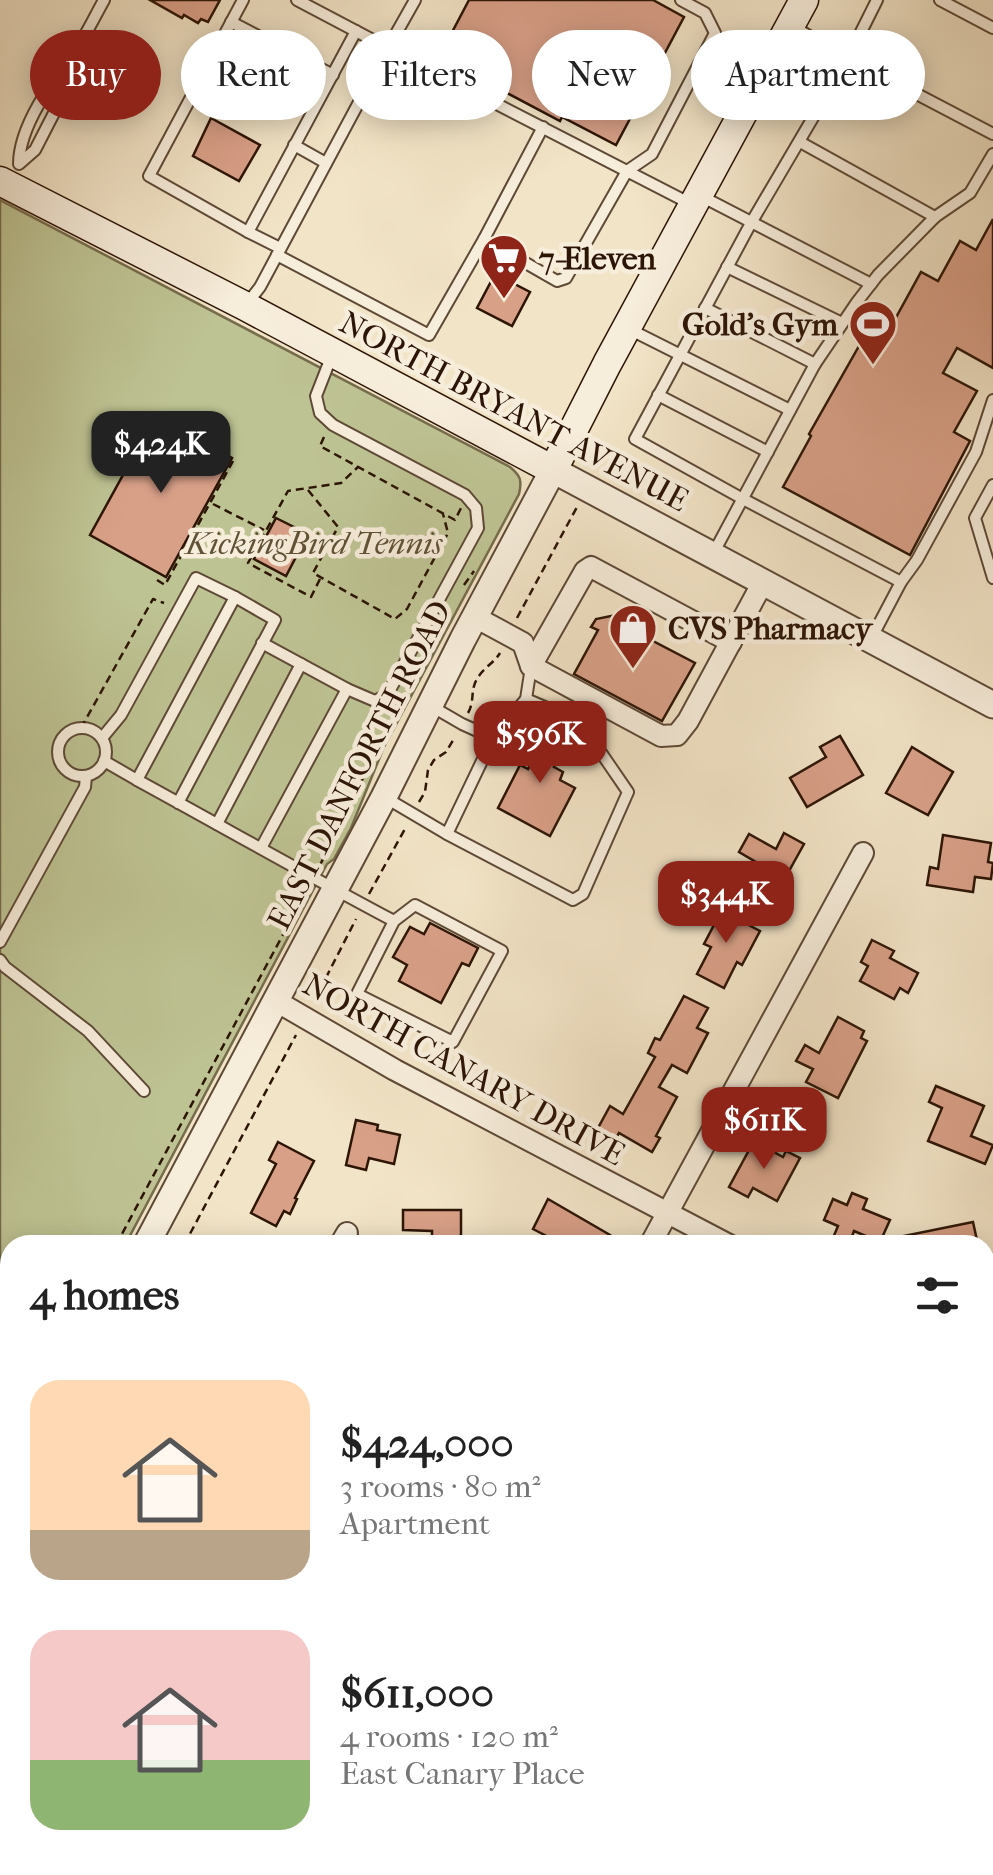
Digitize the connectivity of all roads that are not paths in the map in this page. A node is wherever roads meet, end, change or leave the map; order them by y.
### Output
1 (104, 0) edge
2 (243, 0) edge
3 (297, 0) edge
4 (415, 0) edge
5 (681, 0) edge
6 (878, 0) edge
7 (940, 0) edge
8 (797, 12) edge
9 (231, 22) junction
10 (993, 28) edge
11 (354, 30) edge
12 (398, 30) edge
13 (817, 30) edge
14 (862, 30) edge
15 (346, 49) edge
16 (332, 75) junction
17 (925, 98) edge
18 (512, 112) edge
19 (349, 120) edge
20 (813, 120) edge
21 (543, 128) junction
22 (993, 134) edge
23 (800, 142) junction
24 (294, 145) junction
25 (993, 154) edge
26 (326, 163) junction
27 (627, 170) junction
28 (9, 176) edge
29 (696, 200) junction
30 (934, 217) junction
31 (751, 222) junction
32 (248, 232) junction
33 (484, 239) junction
34 (278, 252) junction
35 (727, 266) junction
36 (871, 284) junction
37 (245, 306) junction
38 (705, 308) junction
39 (842, 323) junction
40 (626, 327) junction
41 (332, 353) junction
42 (680, 354) junction
43 (815, 364) junction
44 (658, 395) junction
45 (993, 400) edge
46 (790, 410) junction
47 (768, 452) junction
48 (552, 470) junction
49 (993, 484) edge
50 (742, 499) junction
51 (989, 499) edge
52 (712, 554) junction
53 (993, 578) edge
54 (763, 582) junction
55 (901, 582) junction
56 (235, 597) junction
57 (475, 617) junction
58 (870, 640) junction
59 (731, 642) junction
60 (262, 643) junction
61 (301, 664) junction
62 (531, 666) junction
63 (346, 689) junction
64 (526, 699) junction
65 (430, 705) junction
66 (993, 705) edge
67 (102, 738) junction
68 (493, 738) junction
69 (104, 761) junction
70 (86, 776) junction
71 (137, 780) junction
72 (384, 797) junction
73 (178, 802) junction
74 (218, 824) junction
75 (447, 834) junction
76 (260, 848) junction
77 (862, 854) dead end
78 (324, 883) junction
79 (394, 920) junction
80 (1, 942) edge
81 (0, 950) edge
82 (0, 960) edge
83 (276, 1001) junction
84 (144, 1091) dead end
85 (668, 1212) junction
86 (151, 1235) edge
87 (655, 1235) edge
88 (711, 1235) edge

1 - 28 lane
2 - 9 lane
3 - 11 lane
4 - 12 lane
5 - 27 lane
6 - 14 lane
7 - 10 lane
8 - 13 lane
8 - 29 main road, EAST DANFORTH ROAD
9 - 16 lane
9 - 32 lane
15 - 16 lane
16 - 24 lane
17 - 22 lane
18 - 21 lane
19 - 26 lane
20 - 23 lane
21 - 27 lane
21 - 33 lane
23 - 30 lane
23 - 31 lane
24 - 26 lane
24 - 32 lane
25 - 30 lane
26 - 34 lane
27 - 29 lane
27 - 33 lane
28 - 37 main road, NORTH BRYANT AVENUE
29 - 31 lane
29 - 40 main road, EAST DANFORTH ROAD
30 - 36 lane
31 - 35 lane
31 - 36 lane
32 - 34 lane
33 - 34 lane
34 - 37 lane
35 - 38 lane
35 - 39 lane
36 - 39 lane
37 - 41 main road, NORTH BRYANT AVENUE
38 - 42 lane
38 - 43 lane
39 - 43 lane
40 - 42 lane
40 - 48 main road, EAST DANFORTH ROAD
41 - 48 main road, NORTH BRYANT AVENUE
41 - 63 lane
42 - 44 lane
42 - 46 lane
43 - 46 lane
44 - 47 lane
44 - 50 lane
45 - 55 lane
46 - 47 lane
47 - 50 lane
48 - 52 street, NORTH BRYANT AVENUE
48 - 57 street, EAST DANFORTH ROAD
49 - 51 lane
50 - 52 lane
50 - 55 lane
51 - 53 lane
52 - 54 street, NORTH BRYANT AVENUE
54 - 58 street, NORTH BRYANT AVENUE
54 - 59 street
55 - 58 lane
56 - 60 lane
56 - 67 lane
56 - 71 lane
57 - 62 street
57 - 65 street, EAST DANFORTH ROAD
58 - 66 street, NORTH BRYANT AVENUE
59 - 62 street
59 - 62 street
60 - 61 lane
60 - 73 lane
61 - 63 lane
61 - 74 lane
62 - 64 lane
63 - 76 lane
64 - 68 lane
64 - 75 lane
65 - 68 lane
65 - 72 street, EAST DANFORTH ROAD
67 - 69 lane
67 - 70 lane
68 - 75 lane
69 - 70 lane
69 - 71 lane
70 - 80 lane
71 - 73 lane
72 - 75 lane
72 - 78 street, EAST DANFORTH ROAD
73 - 74 lane
74 - 76 lane
76 - 78 lane
77 - 85 street
78 - 79 lane
78 - 83 street, EAST DANFORTH ROAD
79 - 79 lane
80 - 81 lane
82 - 84 lane
83 - 85 street, NORTH CANARY DRIVE
83 - 86 street, EAST DANFORTH ROAD
85 - 87 street
85 - 88 street, NORTH CANARY DRIVE

